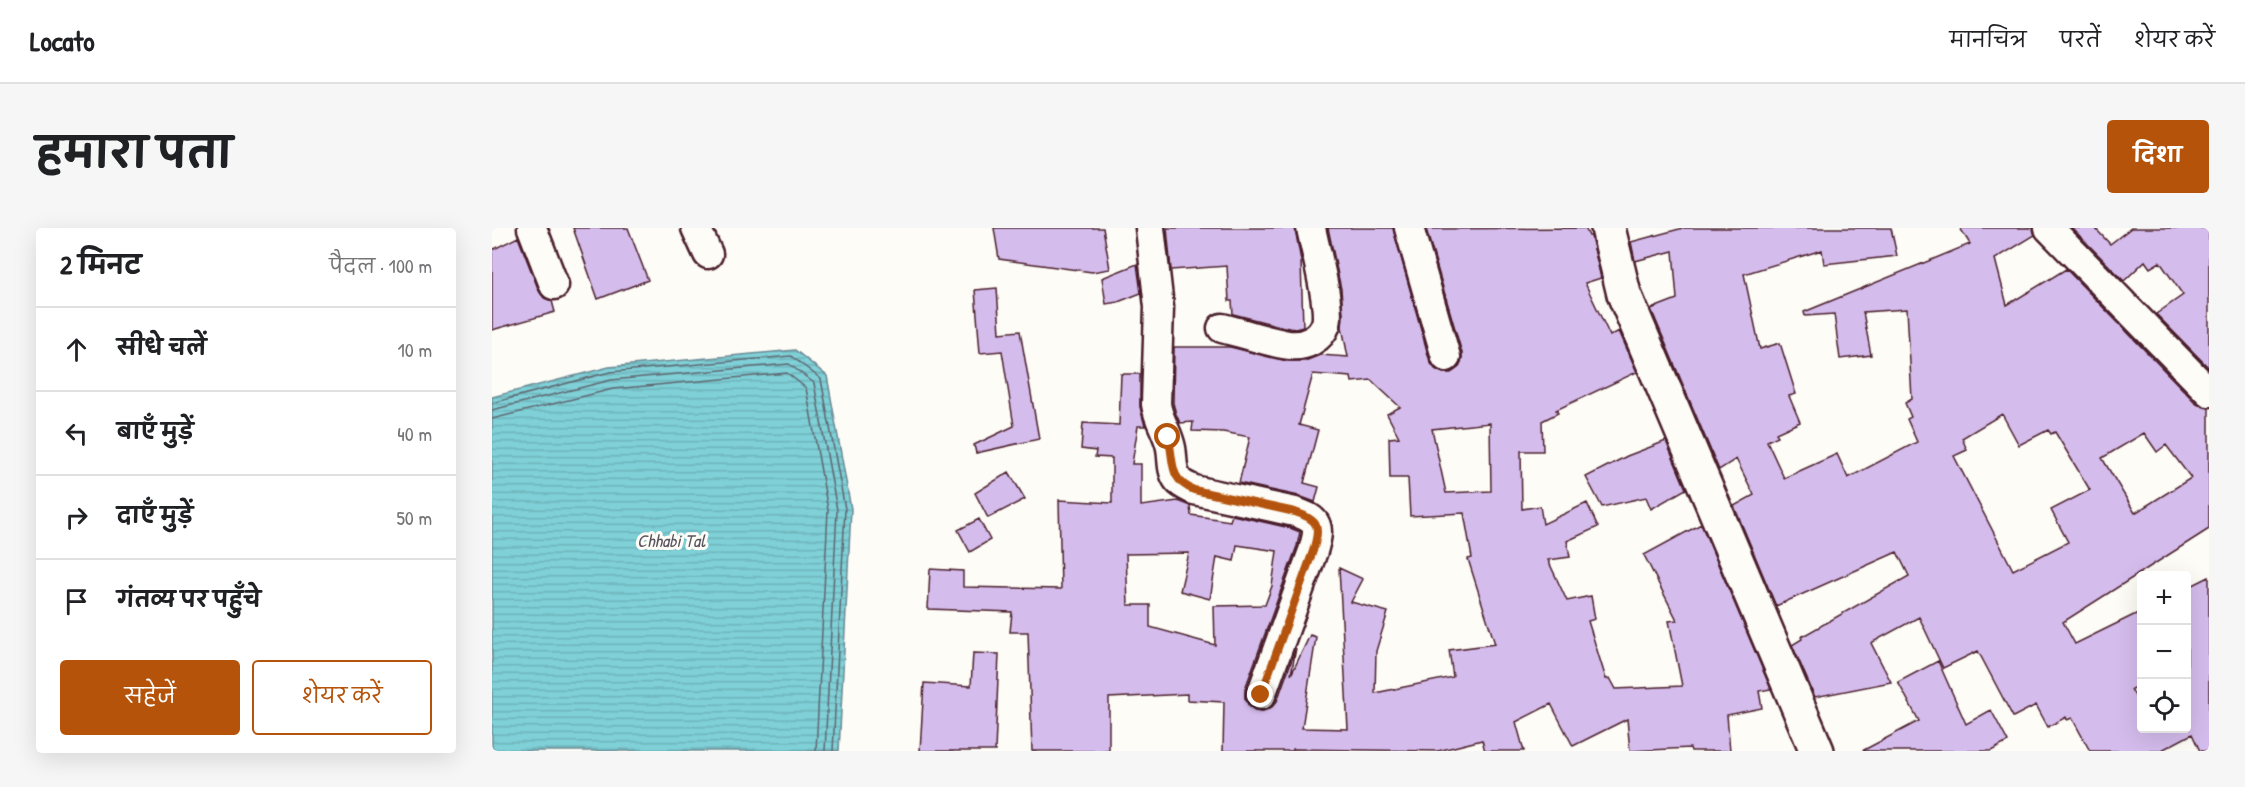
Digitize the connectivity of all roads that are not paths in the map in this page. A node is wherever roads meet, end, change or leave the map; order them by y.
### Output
1 (532, 228) edge
2 (696, 228) edge
3 (1150, 228) edge
4 (1311, 228) edge
5 (1409, 228) edge
6 (1608, 228) edge
7 (2049, 228) edge
8 (708, 255) dead end
9 (554, 285) dead end
10 (1222, 328) dead end
11 (1446, 357) dead end
12 (2209, 392) edge
13 (1261, 695) dead end
14 (1817, 751) edge

1 - 9 street
2 - 8 street
3 - 13 street
4 - 10 street
5 - 11 street
6 - 14 street
7 - 12 street

